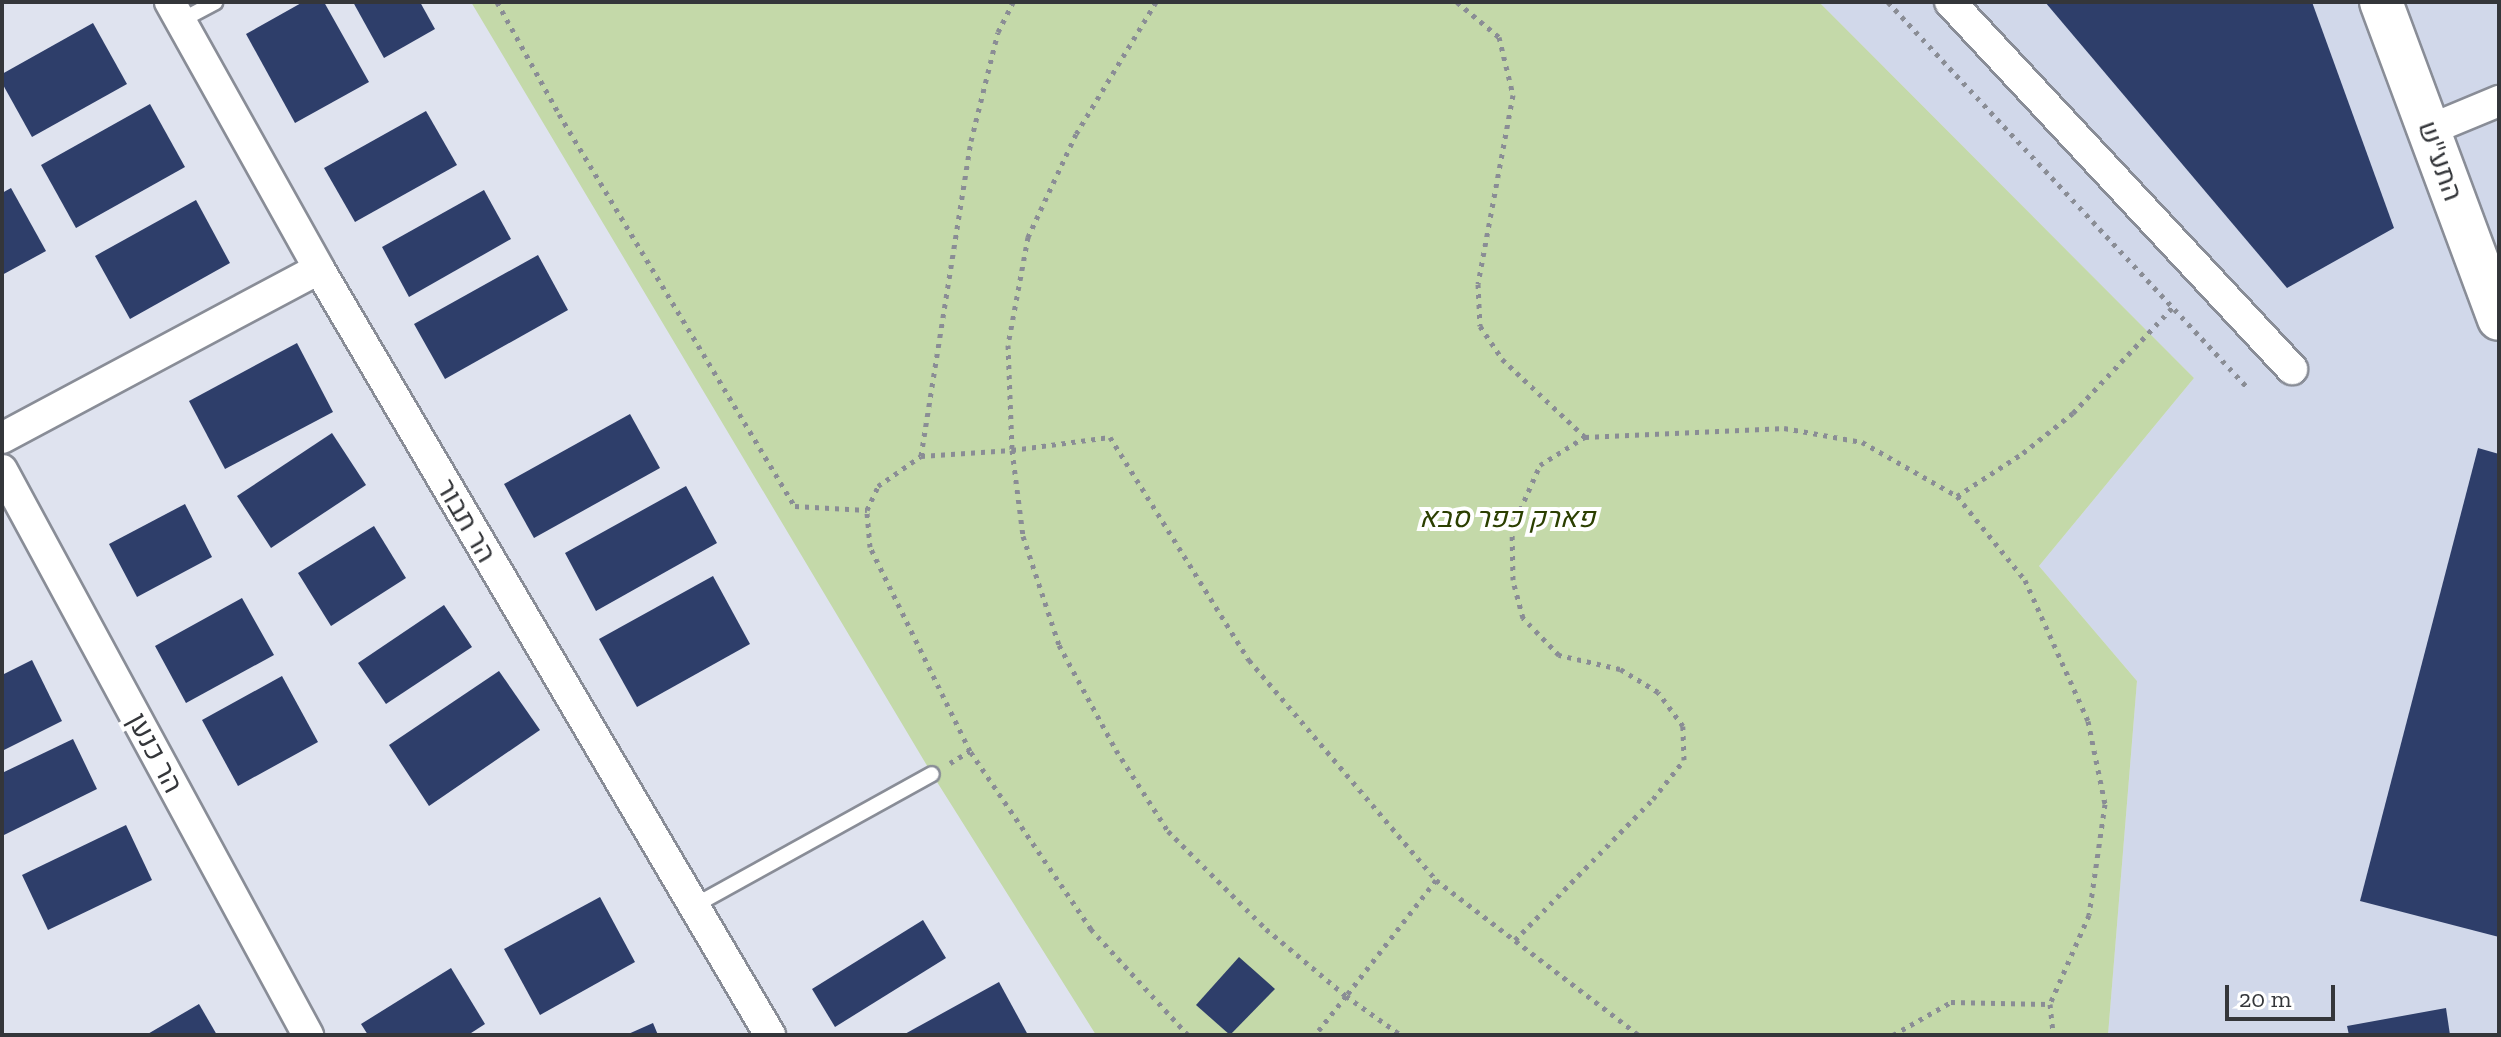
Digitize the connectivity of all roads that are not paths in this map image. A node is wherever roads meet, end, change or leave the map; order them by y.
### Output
1 (215, 2) edge
2 (1950, 2) edge
3 (2381, 2) edge
4 (175, 11) edge
5 (2499, 101) edge
6 (2429, 130) junction
7 (319, 269) junction
8 (2499, 319) edge
9 (2292, 369) dead end
10 (2, 438) edge
11 (2, 470) edge
12 (932, 774) dead end
13 (692, 907) junction
14 (308, 1035) edge
15 (770, 1035) edge

1 - 4 lane
2 - 9 street
3 - 6 street, התע"ש
4 - 7 street, הר תבור
5 - 6 street
6 - 8 street, התע"ש
7 - 10 street
7 - 13 street, הר תבור
11 - 14 street, הר כנען
12 - 13 lane
13 - 15 street, הר תבור

